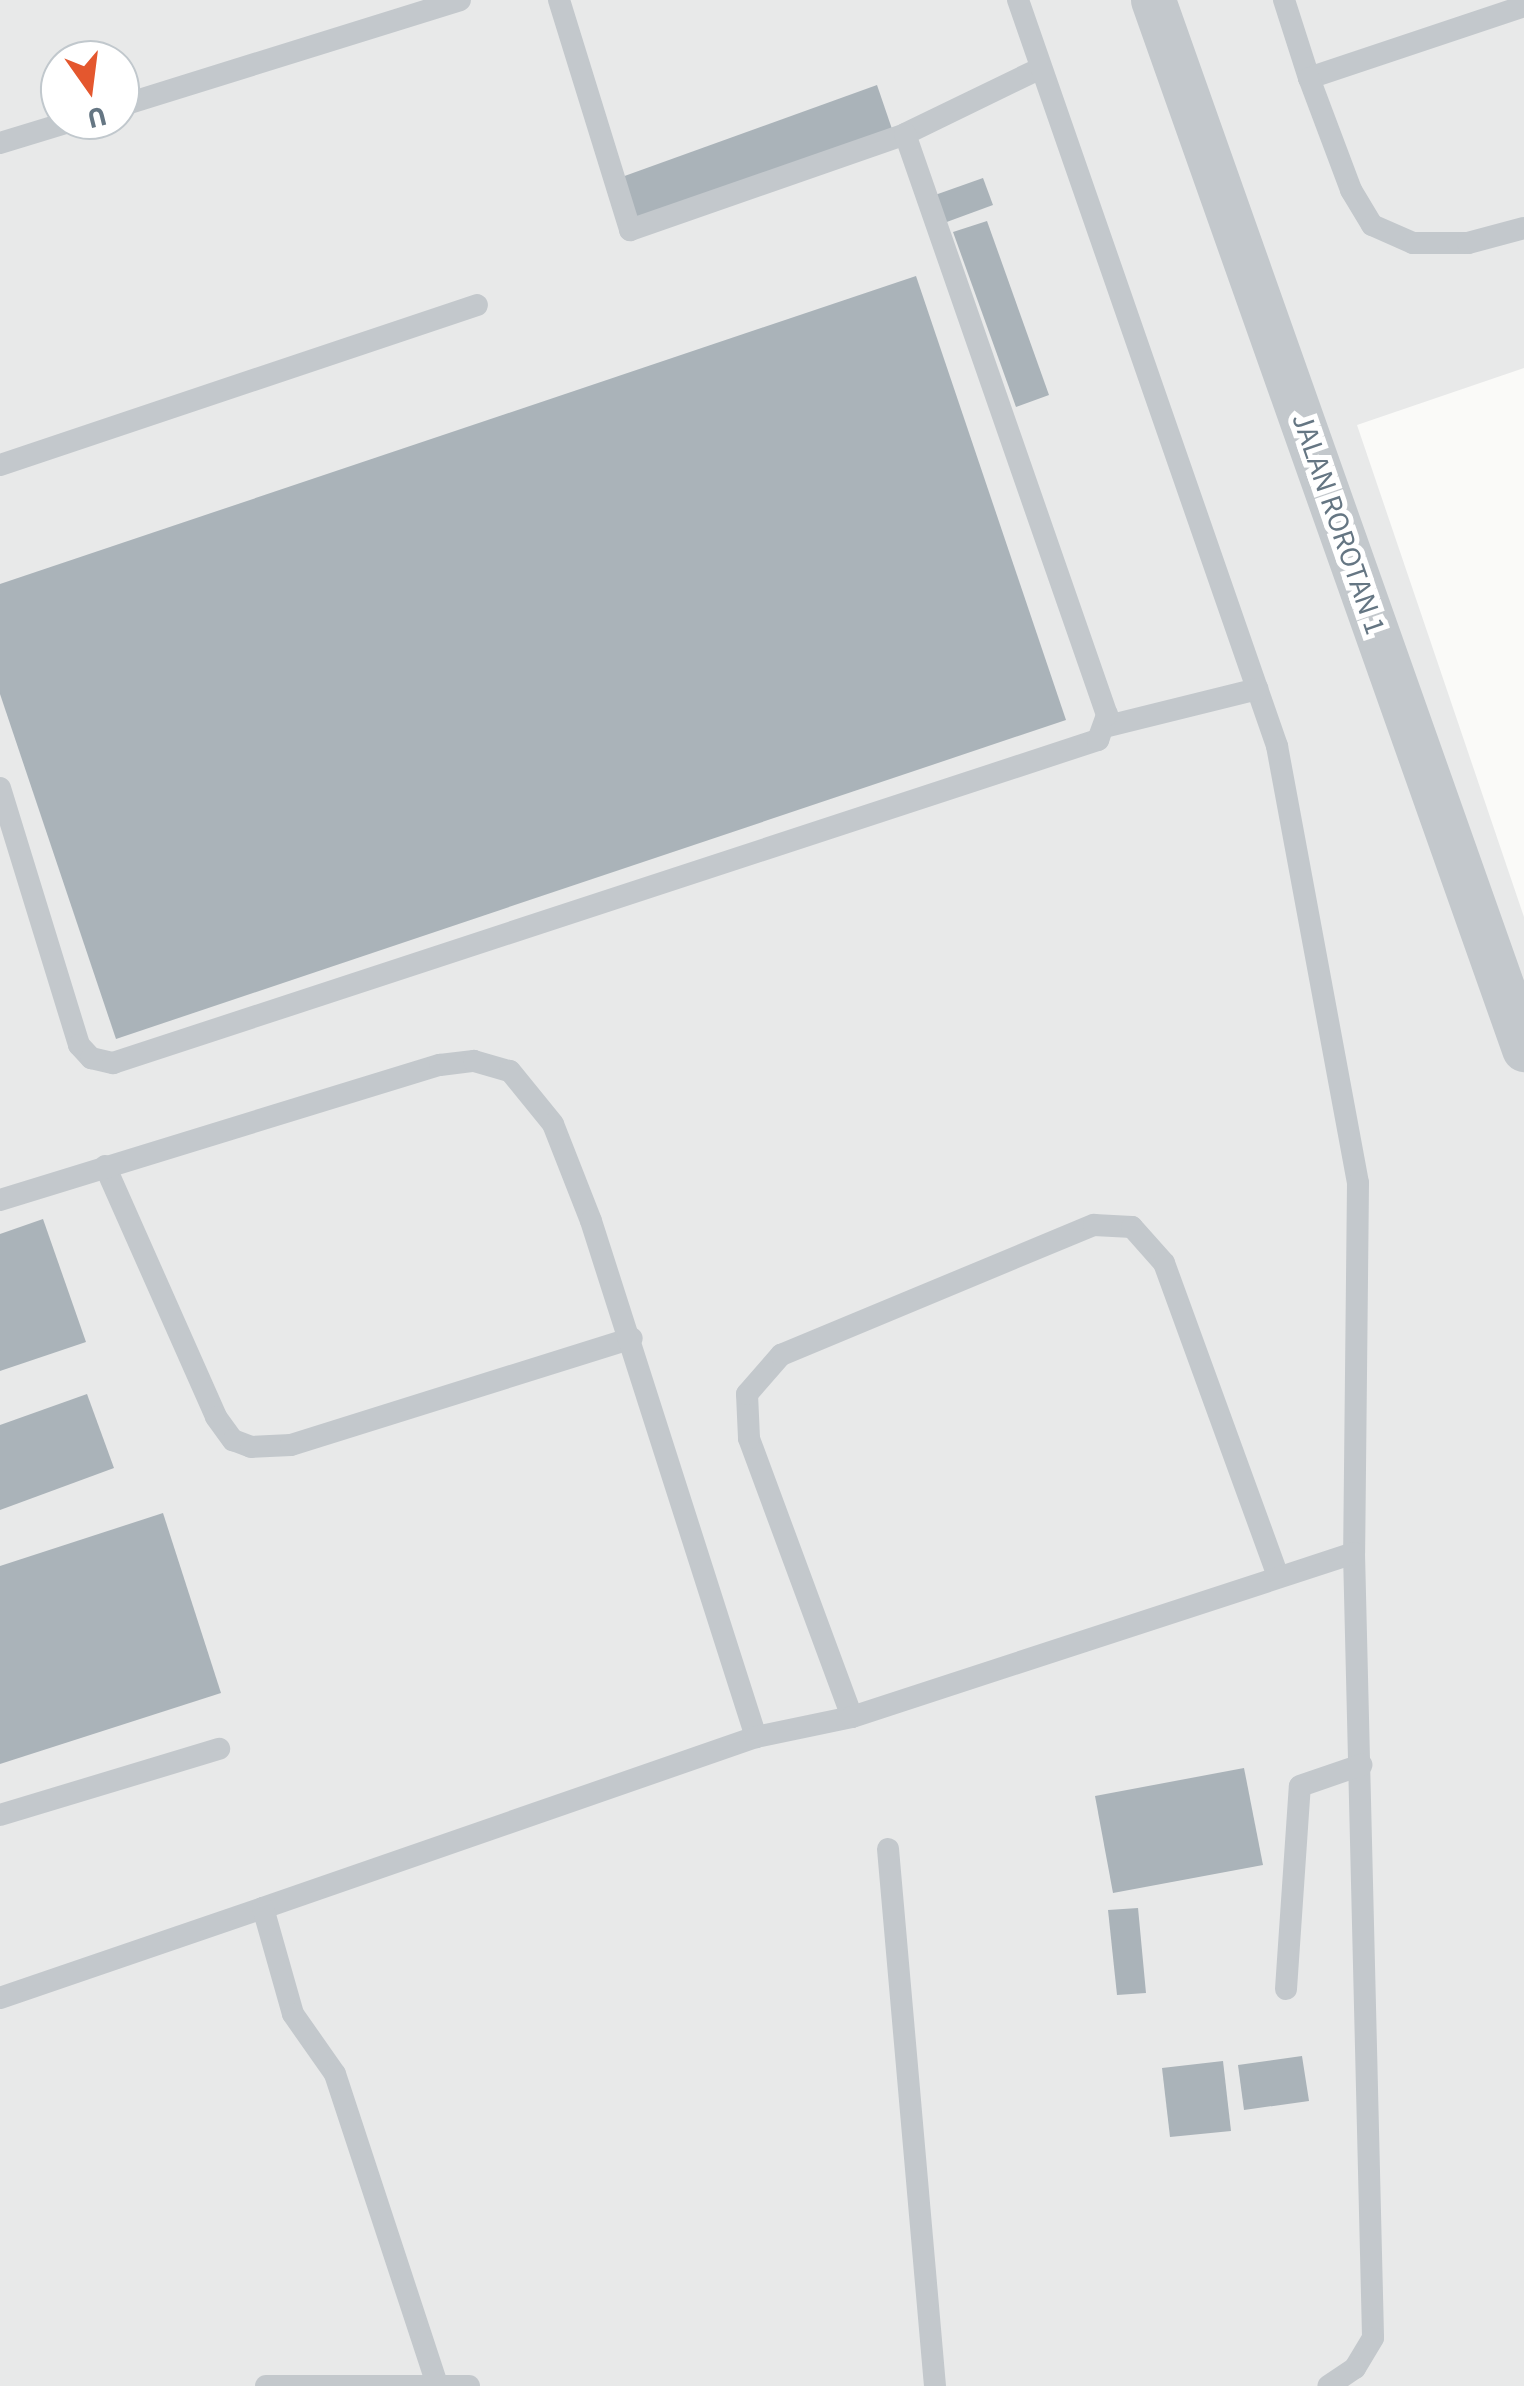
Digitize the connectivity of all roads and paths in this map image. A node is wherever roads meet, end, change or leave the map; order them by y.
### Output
1 (460, 0) edge
2 (559, 0) edge
3 (1018, 0) edge
4 (1153, 0) edge
5 (1284, 0) edge
6 (1524, 6) edge
7 (1042, 68) junction
8 (1310, 78) junction
9 (140, 100) edge
10 (40, 131) edge
11 (905, 134) junction
12 (0, 143) edge
13 (1524, 228) edge
14 (477, 306) dead end
15 (0, 465) edge
16 (1258, 689) junction
17 (1108, 726) junction
18 (0, 788) edge
19 (1524, 1049) edge
20 (105, 1166) junction
21 (0, 1200) edge
22 (632, 1338) junction
23 (1354, 1553) junction
24 (1278, 1576) junction
25 (852, 1717) junction
26 (756, 1738) junction
27 (219, 1749) dead end
28 (1361, 1765) junction
29 (0, 1815) edge
30 (888, 1849) dead end
31 (262, 1908) junction
32 (1286, 1989) dead end
33 (0, 1998) edge
34 (437, 2385) edge
35 (266, 2386) edge
36 (469, 2386) edge
37 (936, 2386) edge
38 (1328, 2386) edge

1 - 9 lane
2 - 11 lane
3 - 7 lane
4 - 19 street, JALAN ROROTAN 1
5 - 8 lane
6 - 8 lane
7 - 11 lane
7 - 16 lane
8 - 13 lane
10 - 12 lane
11 - 17 lane
14 - 15 lane
16 - 17 lane
16 - 23 lane
17 - 18 lane
20 - 21 lane
20 - 22 lane
20 - 22 lane
22 - 26 lane
23 - 24 lane
23 - 28 lane
24 - 25 lane
24 - 25 lane
25 - 26 lane
26 - 31 lane
27 - 29 lane
28 - 32 lane
28 - 38 lane
30 - 37 lane
31 - 33 lane
31 - 34 lane
34 - 35 lane
34 - 36 lane

